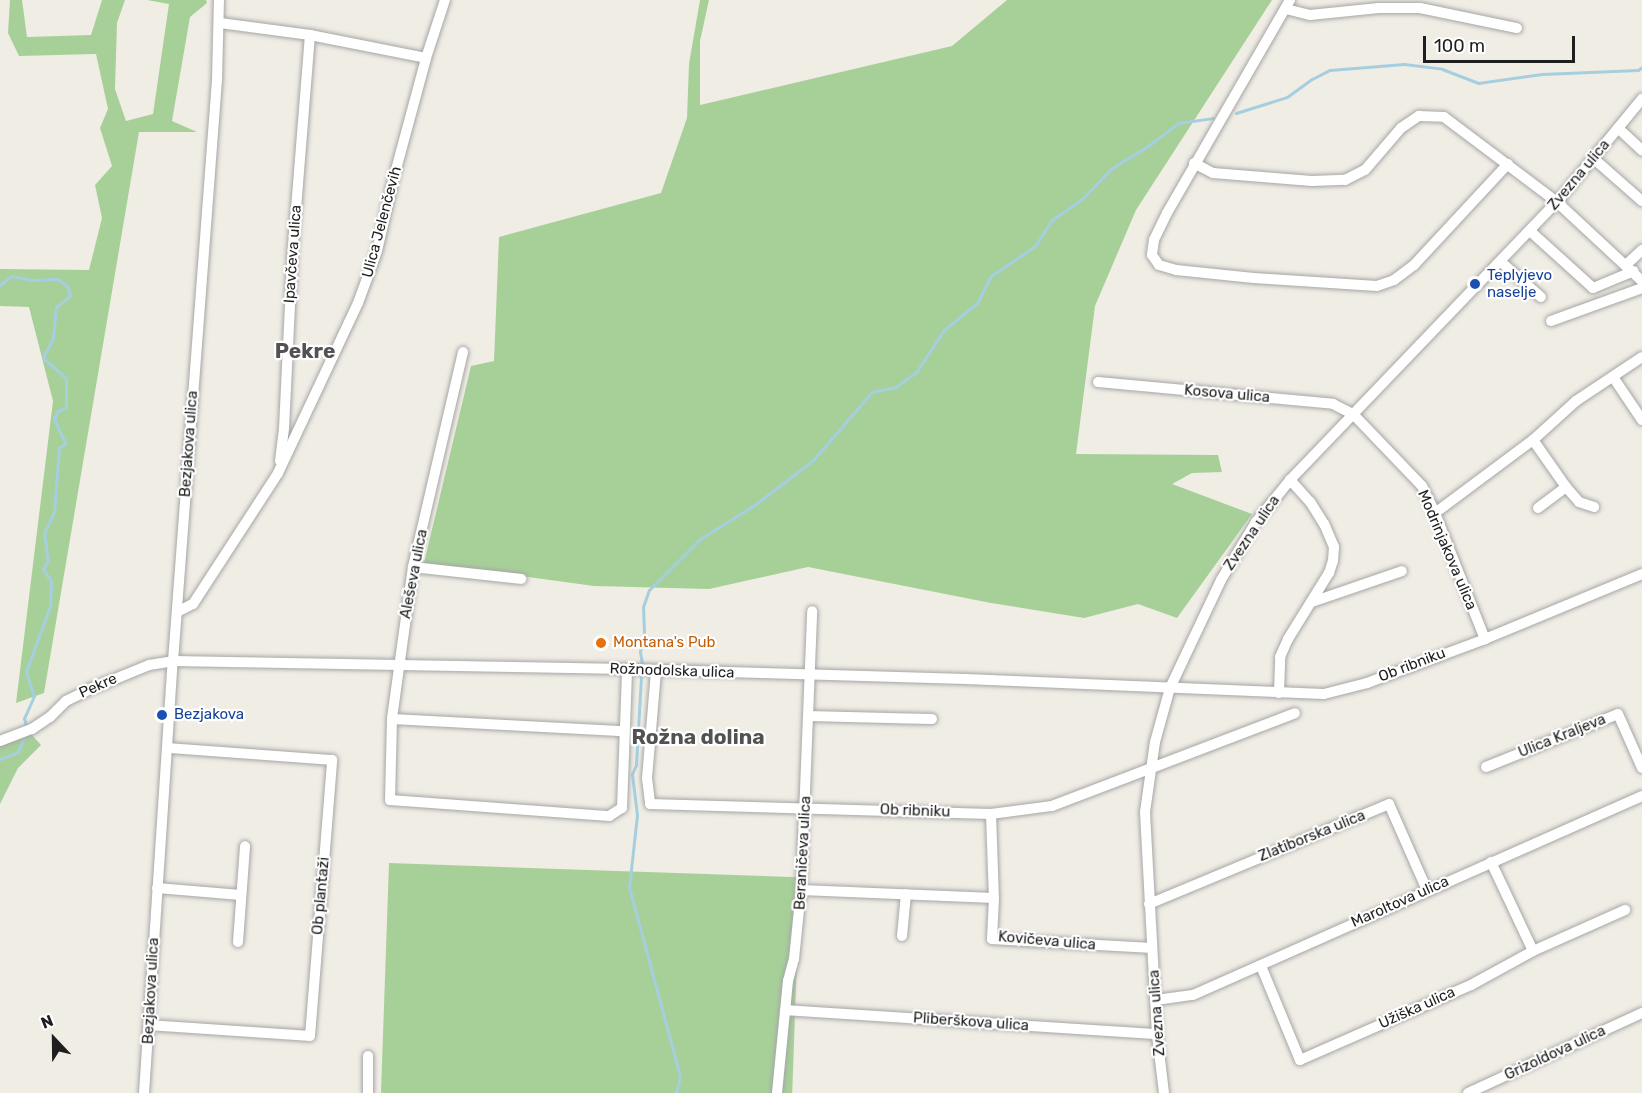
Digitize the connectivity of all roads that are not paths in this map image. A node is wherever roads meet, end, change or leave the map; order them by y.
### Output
1 (219, 0) edge
2 (445, 0) edge
3 (1288, 4) edge
4 (220, 23) junction
5 (1516, 28) dead end
6 (310, 35) junction
7 (426, 58) junction
8 (1642, 99) edge
9 (1618, 128) junction
10 (1642, 150) edge
11 (1593, 158) junction
12 (1194, 163) junction
13 (1508, 164) junction
14 (1642, 201) edge
15 (1557, 202) junction
16 (1530, 231) junction
17 (1642, 250) edge
18 (1501, 261) junction
19 (1630, 268) junction
20 (1642, 281) edge
21 (1642, 288) edge
22 (1541, 297) dead end
23 (1551, 321) dead end
24 (463, 352) dead end
25 (1642, 357) edge
26 (1613, 377) junction
27 (1098, 382) dead end
28 (1353, 414) junction
29 (1642, 420) edge
30 (1533, 440) junction
31 (278, 473) junction
32 (1290, 480) junction
33 (1566, 487) junction
34 (1594, 507) dead end
35 (1538, 508) dead end
36 (1435, 513) junction
37 (414, 567) junction
38 (1402, 572) dead end
39 (1642, 574) edge
40 (521, 579) dead end
41 (1312, 602) junction
42 (812, 611) dead end
43 (177, 612) junction
44 (1485, 639) junction
45 (173, 661) junction
46 (398, 666) junction
47 (627, 669) junction
48 (656, 671) junction
49 (809, 675) junction
50 (1170, 688) junction
51 (1280, 693) junction
52 (1295, 713) dead end
53 (808, 716) junction
54 (392, 719) junction
55 (932, 719) dead end
56 (624, 731) junction
57 (0, 741) edge
58 (168, 748) junction
59 (1486, 766) dead end
60 (1642, 768) edge
61 (1150, 770) junction
62 (1642, 796) edge
63 (806, 807) junction
64 (991, 814) junction
65 (246, 846) dead end
66 (1491, 862) junction
67 (157, 888) junction
68 (801, 890) junction
69 (1426, 890) junction
70 (906, 894) junction
71 (241, 895) junction
72 (994, 898) junction
73 (1149, 904) junction
74 (1625, 910) dead end
75 (902, 936) dead end
76 (238, 942) dead end
77 (1152, 948) junction
78 (1533, 951) junction
79 (1262, 966) junction
80 (1156, 1000) junction
81 (785, 1010) junction
82 (1642, 1013) edge
83 (149, 1025) junction
84 (1157, 1034) junction
85 (368, 1056) dead end
86 (144, 1093) edge
87 (368, 1093) edge
88 (777, 1093) edge
89 (1164, 1093) edge
90 (1468, 1093) edge

1 - 4 street, Bezjakova ulica
2 - 7 street, Ulica Jelenčevih
3 - 5 street
3 - 12 street
4 - 6 street
4 - 43 street, Bezjakova ulica
6 - 7 street
6 - 31 street, Ipavčeva ulica
7 - 31 street, Ulica Jelenčevih
8 - 9 street, Zvezna ulica
9 - 10 street
9 - 11 street, Zvezna ulica
11 - 14 street
11 - 15 street, Zvezna ulica
12 - 13 street
12 - 13 street
13 - 15 street
15 - 16 street, Zvezna ulica
15 - 19 street
16 - 18 street, Zvezna ulica
16 - 19 street
17 - 19 street
18 - 22 street
18 - 28 street, Zvezna ulica
19 - 20 street
21 - 23 street
24 - 37 street, Aleševa ulica
25 - 26 street
26 - 29 street
26 - 30 street
27 - 28 street, Kosova ulica
28 - 32 street, Zvezna ulica
28 - 36 street, Modrinjakova ulica
30 - 33 street
30 - 36 street
31 - 43 street, Ulica Jelenčevih
32 - 41 street
32 - 50 street, Zvezna ulica
33 - 34 street
33 - 35 street
36 - 44 street, Modrinjakova ulica
37 - 40 street
37 - 46 street, Aleševa ulica
38 - 41 street
39 - 44 street, Ob ribniku
41 - 51 street
42 - 49 street, Beraničeva ulica
43 - 45 street, Bezjakova ulica
44 - 51 street, Ob ribniku
45 - 46 street, Rožnodolska ulica
45 - 57 street, Pekre
45 - 58 street, Bezjakova ulica
46 - 47 street, Rožnodolska ulica
46 - 54 street, Aleševa ulica
47 - 48 street, Rožnodolska ulica
47 - 56 street
48 - 49 street, Rožnodolska ulica
48 - 63 street, Ob ribniku
49 - 50 street, Rožnodolska ulica
49 - 53 street, Beraničeva ulica
50 - 51 street, Ob ribniku
50 - 61 street, Zvezna ulica
52 - 61 street, Ob ribniku
53 - 55 street
53 - 63 street, Beraničeva ulica
54 - 56 street
54 - 56 street, Aleševa ulica
58 - 67 street, Bezjakova ulica
58 - 83 street, Ob plantaži
59 - 60 street, Ulica Kraljeva
61 - 64 street, Ob ribniku
61 - 73 street, Zvezna ulica
62 - 66 street, Maroltova ulica
63 - 64 street, Ob ribniku
63 - 68 street, Beraničeva ulica
64 - 72 street, Kovičeva ulica
65 - 71 street
66 - 69 street, Maroltova ulica
66 - 78 street
67 - 71 street
67 - 83 street, Bezjakova ulica
68 - 70 street
68 - 81 street, Beraničeva ulica
69 - 73 street, Zlatiborska ulica
69 - 79 street, Maroltova ulica
70 - 72 street
70 - 75 street
71 - 76 street
72 - 77 street, Kovičeva ulica
73 - 77 street, Zvezna ulica
74 - 78 street, Užiška ulica
77 - 80 street, Zvezna ulica
78 - 79 street, Užiška ulica
79 - 80 street, Maroltova ulica
80 - 84 street, Zvezna ulica
81 - 84 street, Pliberškova ulica
81 - 88 street, Beraničeva ulica
82 - 90 street, Grizoldova ulica
83 - 86 street, Bezjakova ulica
84 - 89 street, Zvezna ulica
85 - 87 street

